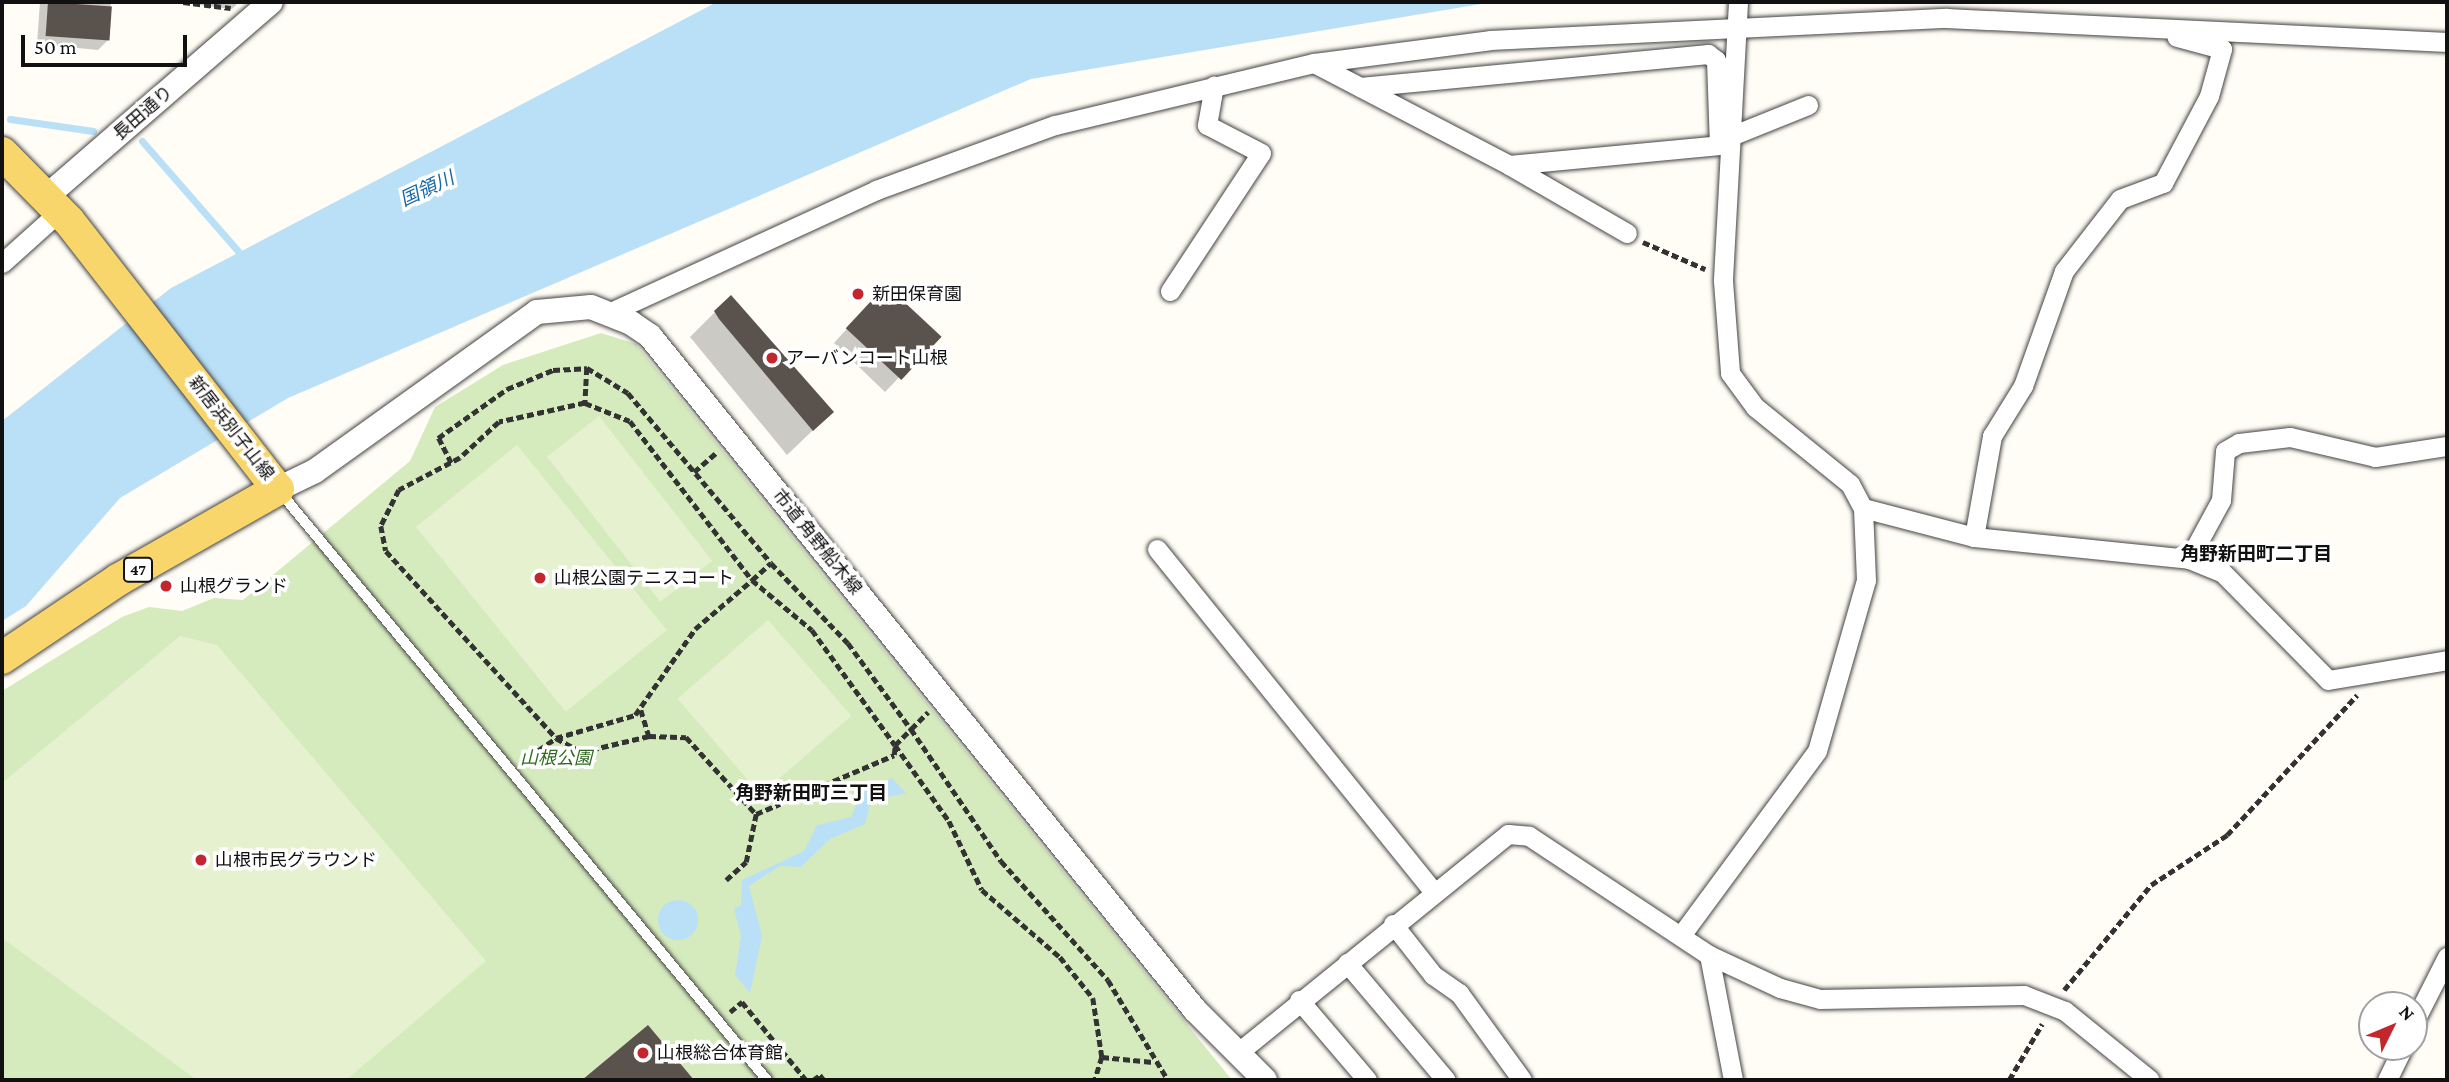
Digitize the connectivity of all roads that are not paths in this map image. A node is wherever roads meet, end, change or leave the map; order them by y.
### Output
1 (265, 7) edge
2 (1738, 12) edge
3 (2161, 28) junction
4 (2447, 43) edge
5 (1314, 63) junction
6 (1214, 86) junction
7 (1360, 86) junction
8 (1808, 105) dead end
9 (1727, 142) junction
10 (2, 153) edge
11 (1509, 165) junction
12 (59, 210) junction
13 (1627, 233) road end
14 (2, 263) edge
15 (1170, 291) dead end
16 (611, 312) junction
17 (2447, 446) edge
18 (278, 489) junction
19 (1863, 508) junction
20 (1974, 537) junction
21 (1157, 550) dead end
22 (2189, 559) junction
23 (2, 658) edge
24 (2447, 660) edge
25 (1433, 890) junction
26 (1393, 924) junction
27 (1682, 934) junction
28 (1709, 955) junction
29 (2447, 957) edge
30 (1347, 963) junction
31 (2428, 994) edge
32 (1299, 1000) junction
33 (1240, 1051) junction
34 (2396, 1061) edge
35 (767, 1080) edge
36 (1265, 1080) edge
37 (1367, 1080) edge
38 (1446, 1080) edge
39 (1522, 1080) edge
40 (1733, 1080) edge
41 (2150, 1080) edge
42 (2387, 1080) edge

1 - 12 street, 長田通り
2 - 3 street
2 - 5 street
2 - 9 street
3 - 4 street
3 - 20 street
5 - 6 street
5 - 7 street
6 - 15 street
6 - 16 street
7 - 9 street
7 - 11 street
8 - 9 street
9 - 11 street
9 - 19 street
10 - 12 main road, 新居浜別子山線
11 - 13 street
12 - 14 street
12 - 18 main road, 新居浜別子山線
16 - 18 street, 市道 角野船木線
16 - 33 street, 市道 角野船木線
17 - 22 street
18 - 23 main road, 新居浜別子山線 / 47
18 - 35 lane
19 - 20 street
19 - 27 street
20 - 22 street
21 - 25 street
22 - 24 street
25 - 26 street
25 - 27 street
26 - 30 street
26 - 39 street
27 - 28 street
28 - 40 street
28 - 41 street
29 - 31 street
30 - 32 street
30 - 38 street
32 - 33 street
32 - 37 street
33 - 36 street, 市道 角野船木線
34 - 42 street

